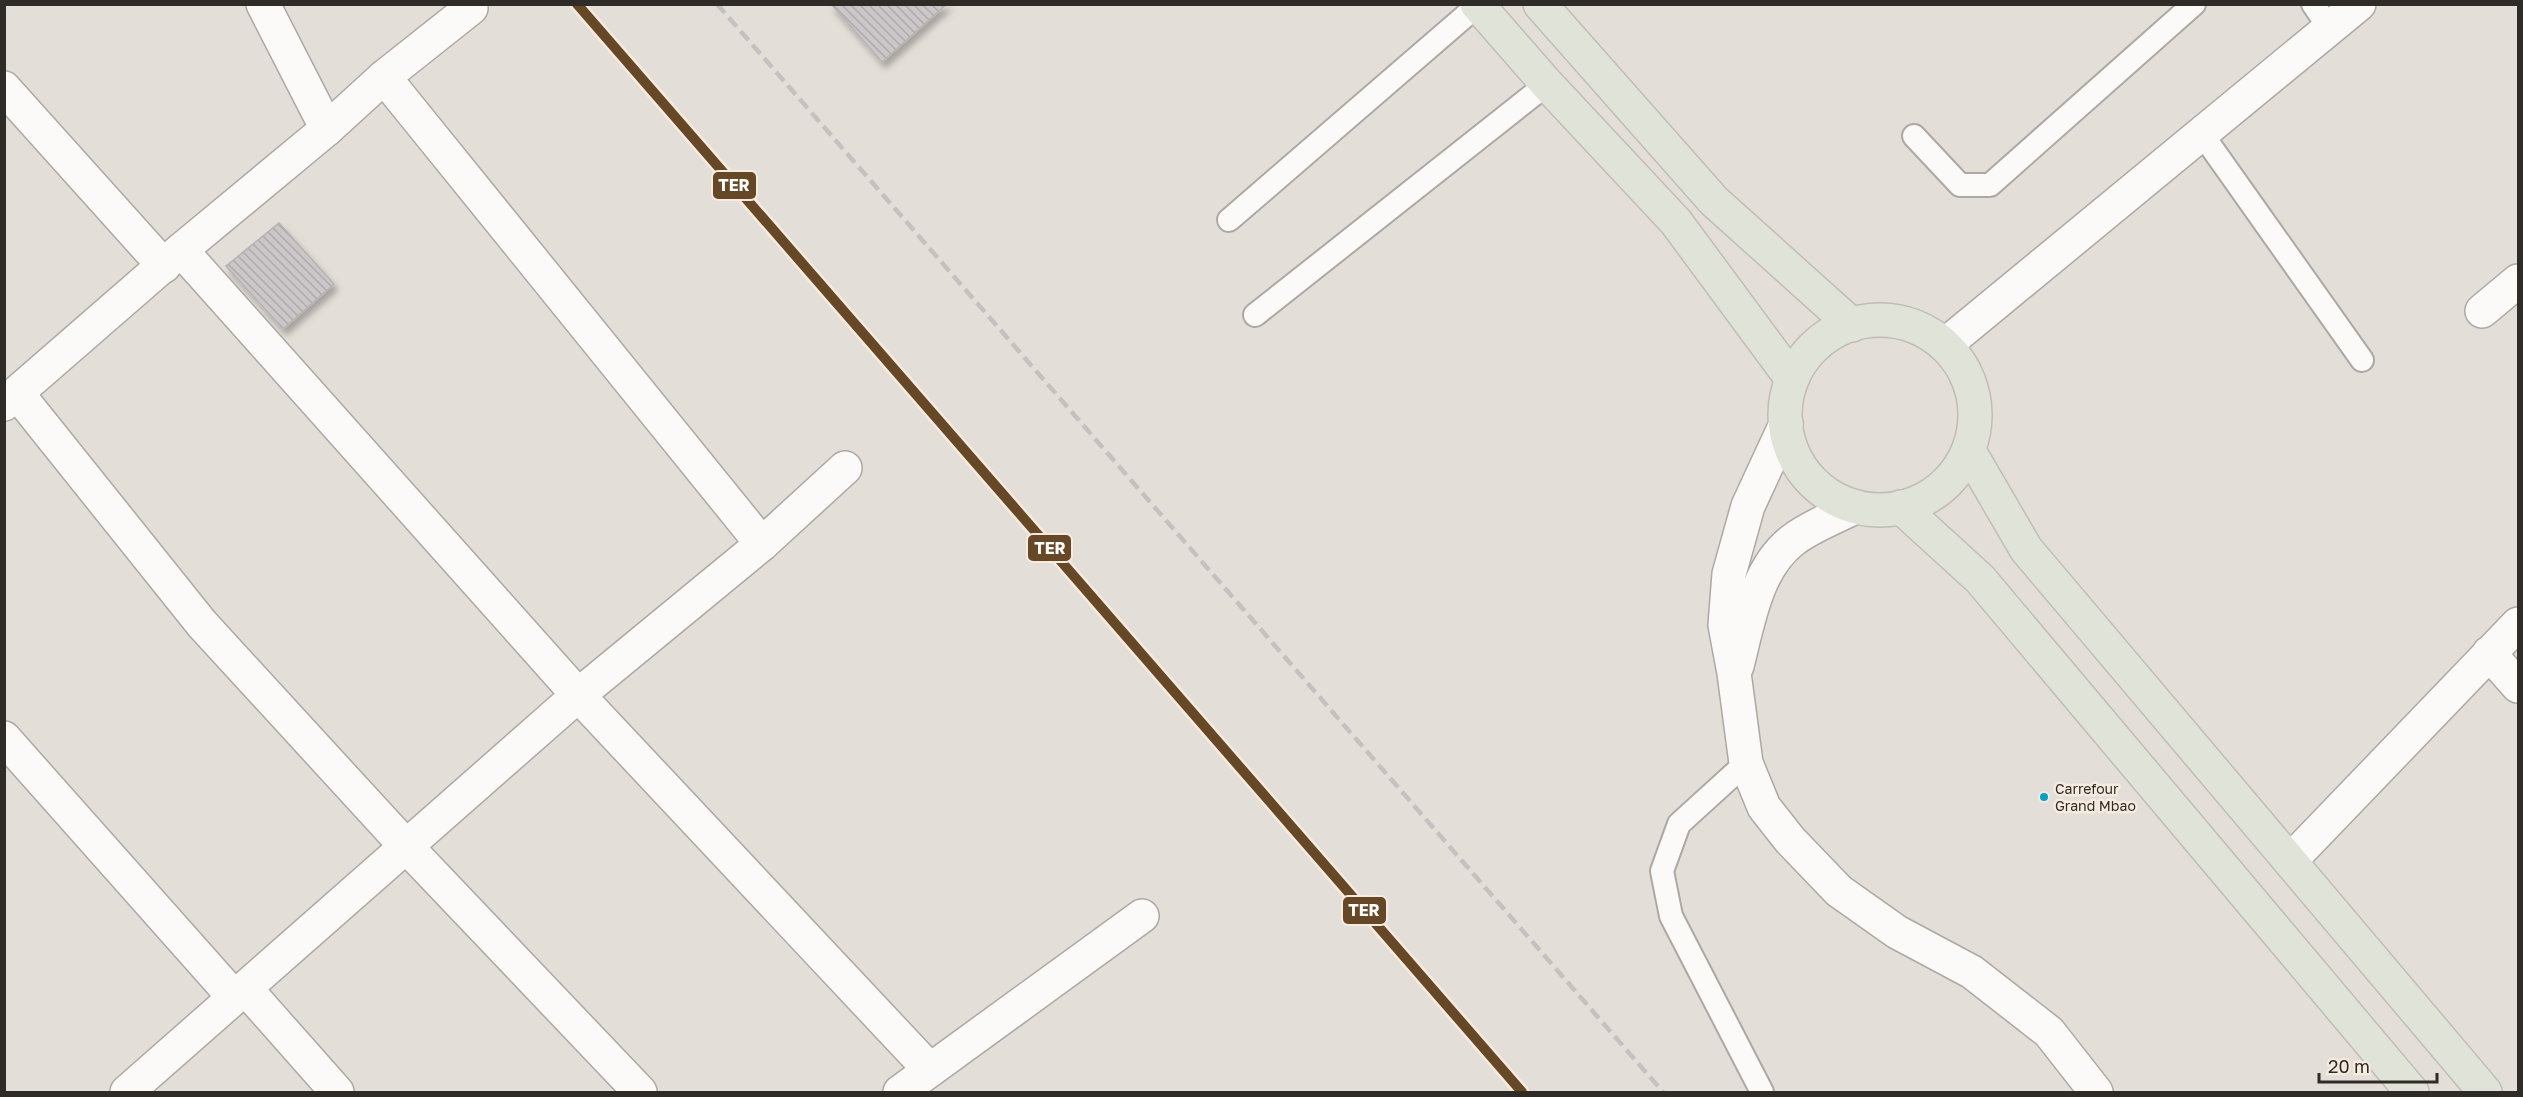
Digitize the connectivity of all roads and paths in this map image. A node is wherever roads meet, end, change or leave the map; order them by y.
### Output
1 (263, 4) edge
2 (1540, 4) edge
3 (2194, 4) edge
4 (2359, 4) edge
5 (1477, 5) edge
6 (471, 8) dead end
7 (2322, 17) edge
8 (384, 77) junction
9 (1547, 84) junction
10 (4, 88) edge
11 (327, 129) junction
12 (2202, 134) junction
13 (1914, 136) dead end
14 (1229, 220) dead end
15 (173, 258) junction
16 (2518, 281) edge
17 (2482, 311) dead end
18 (1255, 315) dead end
19 (1852, 325) junction
20 (1945, 345) junction
21 (2362, 360) dead end
22 (1792, 379) junction
23 (11, 398) edge
24 (1786, 424) junction
25 (1969, 451) junction
26 (844, 468) dead end
27 (1856, 507) junction
28 (1901, 507) junction
29 (762, 544) junction
30 (2518, 624) edge
31 (2489, 653) junction
32 (1734, 673) junction
33 (2518, 686) edge
34 (578, 695) junction
35 (4, 738) edge
36 (1746, 763) junction
37 (408, 847) junction
38 (2290, 861) junction
39 (1142, 916) dead end
40 (239, 992) junction
41 (930, 1070) junction
42 (127, 1092) edge
43 (337, 1092) edge
44 (640, 1092) edge
45 (900, 1092) edge
46 (1762, 1092) edge
47 (2096, 1092) edge
48 (2412, 1092) edge
49 (2486, 1092) edge

1 - 11 street
2 - 19 highway
3 - 13 lane
4 - 7 street
5 - 9 highway
5 - 14 lane
6 - 8 street
7 - 12 street
8 - 11 street
8 - 29 street
9 - 18 lane
9 - 22 highway
10 - 15 street
11 - 15 street
12 - 20 street
12 - 21 lane
15 - 23 street
15 - 34 street
16 - 17 street
19 - 20 highway
19 - 22 highway
20 - 25 highway
22 - 24 highway
23 - 37 street
24 - 27 highway
24 - 32 street
25 - 28 highway
25 - 38 highway
26 - 29 street
27 - 28 highway
27 - 32 street
28 - 48 highway
29 - 34 street
30 - 31 street
31 - 33 street
31 - 38 street
32 - 36 street
34 - 37 street
34 - 41 street
35 - 40 street
36 - 46 lane
36 - 47 street
37 - 40 street
37 - 44 street
38 - 49 highway
39 - 41 street
40 - 42 street
40 - 43 street
41 - 45 street

